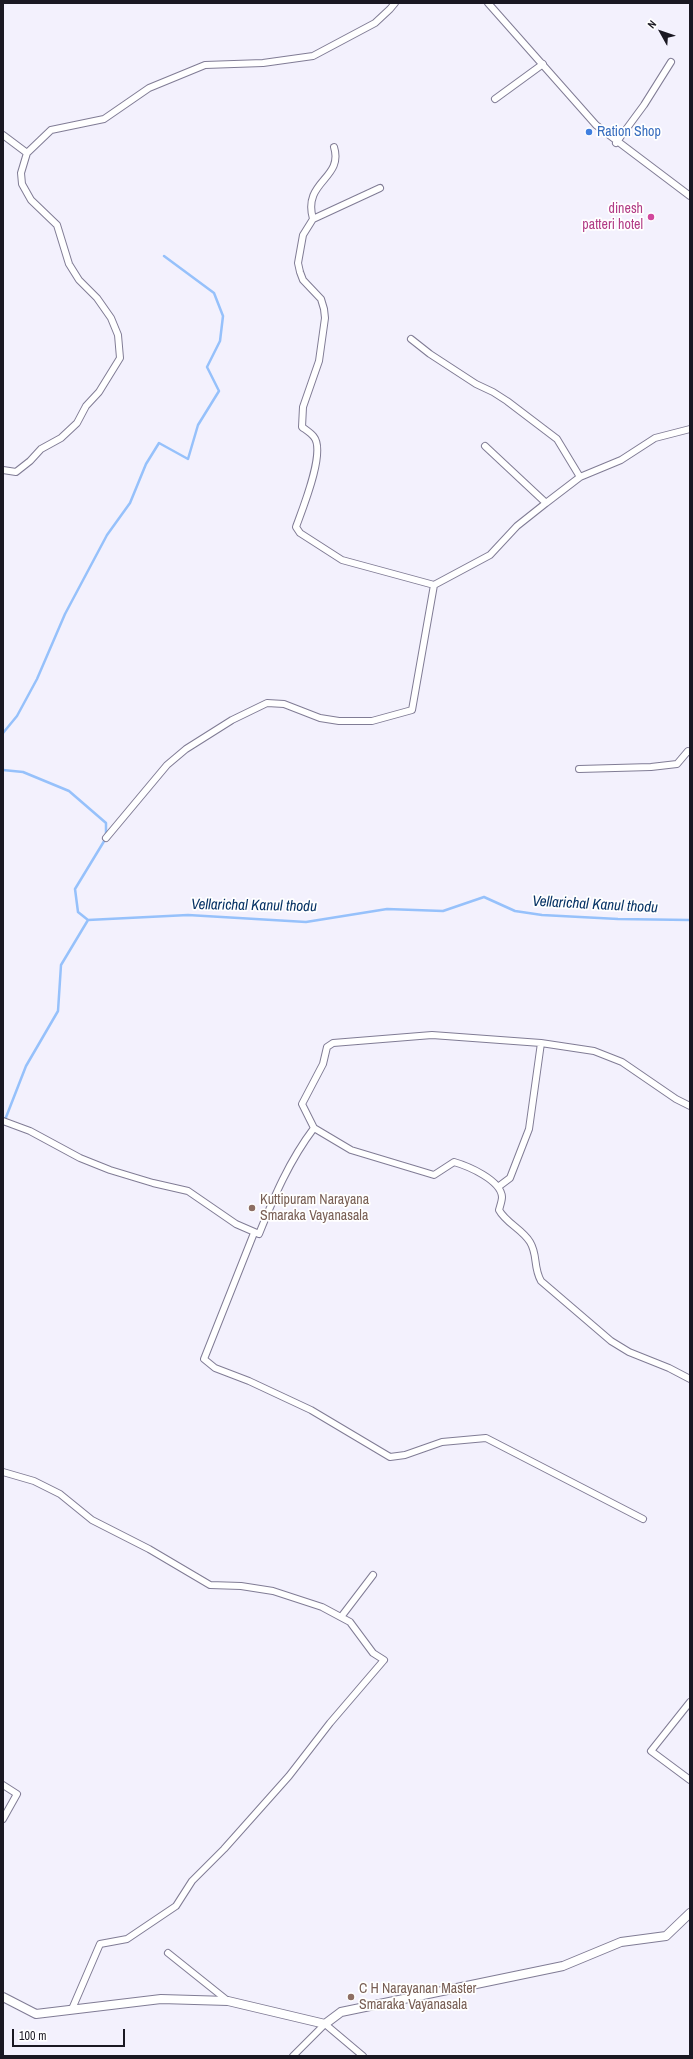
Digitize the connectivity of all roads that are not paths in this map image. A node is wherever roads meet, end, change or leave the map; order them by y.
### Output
1 (394, 3) edge
2 (488, 3) edge
3 (671, 62) dead end
4 (543, 64) junction
5 (495, 99) dead end
6 (3, 135) edge
7 (616, 143) junction
8 (334, 147) dead end
9 (27, 153) junction
10 (380, 188) dead end
11 (690, 196) edge
12 (313, 219) junction
13 (411, 339) dead end
14 (690, 429) edge
15 (485, 446) dead end
16 (3, 470) edge
17 (580, 477) junction
18 (546, 503) junction
19 (434, 585) junction
20 (690, 752) edge
21 (579, 769) dead end
22 (106, 838) dead end
23 (541, 1043) junction
24 (690, 1106) edge
25 (6, 1122) edge
26 (314, 1128) junction
27 (498, 1187) junction
28 (254, 1233) junction
29 (690, 1380) edge
30 (3, 1472) edge
31 (643, 1519) dead end
32 (373, 1575) dead end
33 (341, 1617) junction
34 (690, 1702) edge
35 (690, 1780) edge
36 (3, 1785) edge
37 (3, 1819) edge
38 (690, 1913) edge
39 (168, 1953) dead end
40 (3, 1997) edge
41 (228, 2001) junction
42 (72, 2009) junction
43 (325, 2024) junction
44 (293, 2056) edge
45 (363, 2056) edge

1 - 9 street
2 - 4 street
3 - 7 street
4 - 5 street
4 - 7 street
6 - 9 street
7 - 11 street
8 - 12 street
9 - 16 street
10 - 12 street
12 - 19 street
13 - 17 street
14 - 17 street
15 - 18 street
17 - 18 street
18 - 19 street
19 - 22 street
20 - 21 street
23 - 24 street
23 - 26 street
23 - 27 street
25 - 28 street
26 - 27 street
26 - 28 street
27 - 29 street
28 - 31 street
30 - 33 street
32 - 33 street
33 - 42 street
34 - 35 street
36 - 37 street
38 - 43 main road
39 - 41 street
40 - 42 main road
41 - 42 main road
41 - 43 main road
43 - 44 street
43 - 45 street

